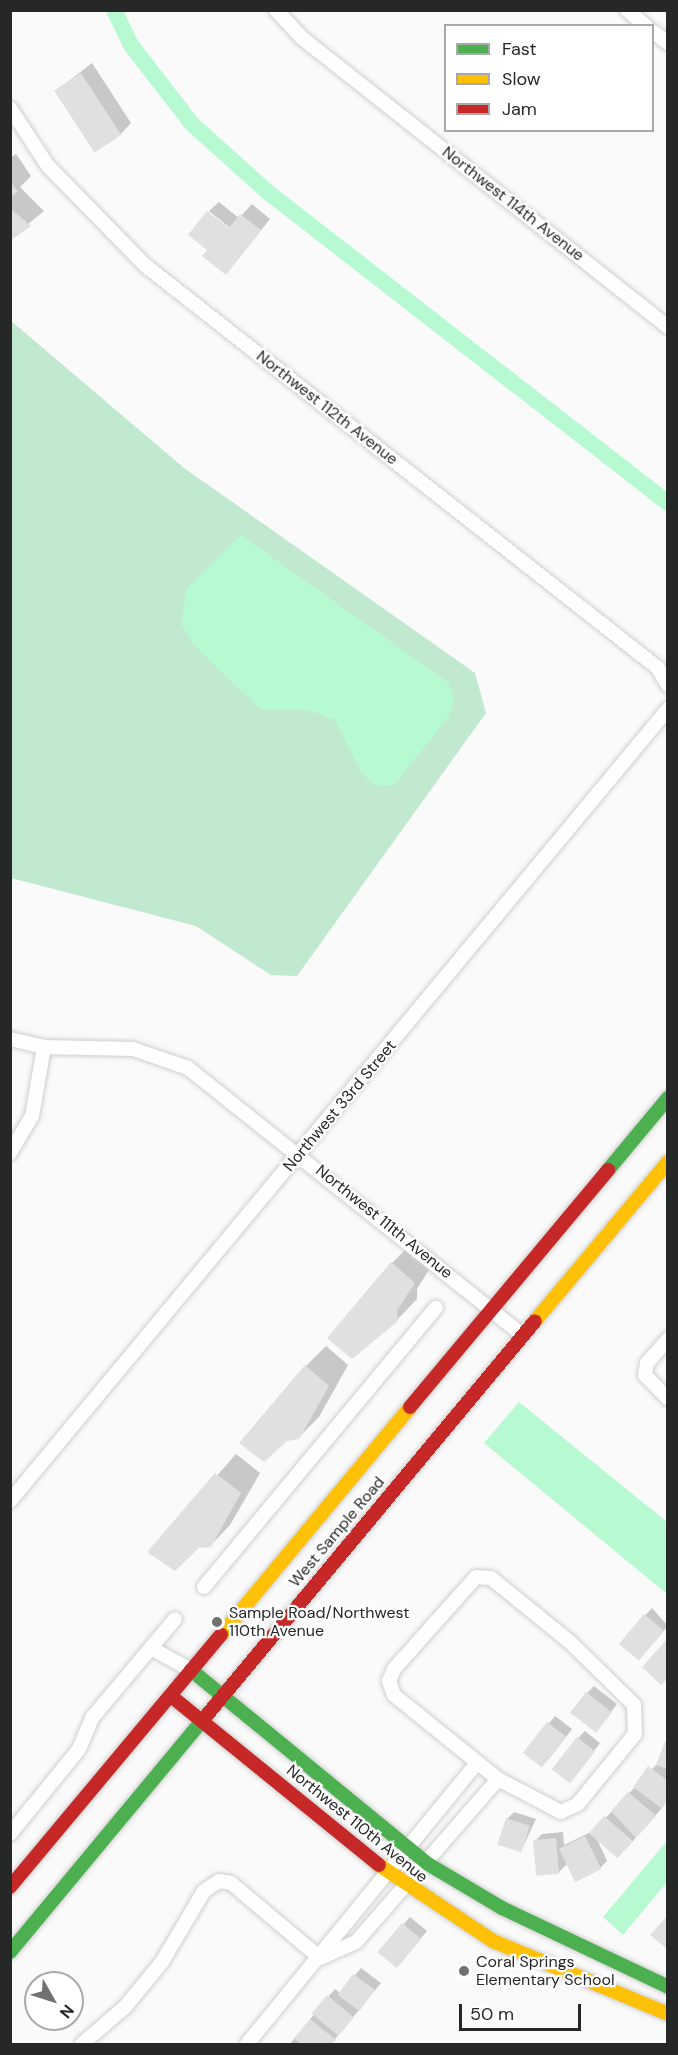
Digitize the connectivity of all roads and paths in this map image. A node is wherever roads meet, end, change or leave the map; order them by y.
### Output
1 (276, 10) edge
2 (627, 10) edge
3 (644, 24) edge
4 (654, 32) edge
5 (668, 43) edge
6 (10, 108) edge
7 (668, 327) edge
8 (668, 685) edge
9 (668, 709) edge
10 (10, 1039) edge
11 (44, 1047) junction
12 (668, 1098) edge
13 (10, 1153) edge
14 (300, 1154) junction
15 (668, 1162) edge
16 (436, 1308) dead end
17 (492, 1309) junction
18 (522, 1335) junction
19 (668, 1339) edge
20 (668, 1399) edge
21 (10, 1501) edge
22 (204, 1587) dead end
23 (175, 1619) dead end
24 (151, 1648) junction
25 (191, 1670) junction
26 (224, 1695) junction
27 (171, 1696) junction
28 (203, 1721) junction
29 (477, 1764) junction
30 (498, 1779) junction
31 (10, 1834) edge
32 (407, 1849) junction
33 (428, 1864) junction
34 (385, 1871) junction
35 (405, 1886) junction
36 (10, 1887) edge
37 (10, 1952) edge
38 (320, 1958) junction
39 (668, 1987) edge
40 (668, 2014) edge
41 (82, 2044) edge
42 (247, 2044) edge

1 - 7 street, Northwest 114th Avenue
2 - 3 street
4 - 5 street
6 - 8 street, Northwest 112th Avenue
9 - 14 street, Northwest 33rd Street
10 - 11 street, Northwest 111th Avenue
11 - 13 street
11 - 14 street, Northwest 111th Avenue
12 - 17 main road, West Sample Road
14 - 17 street, Northwest 111th Avenue
14 - 21 street, Northwest 33rd Street
15 - 18 main road, West Sample Road
16 - 22 street
17 - 18 street, Northwest 111th Avenue
17 - 25 main road, West Sample Road
18 - 26 main road, West Sample Road
19 - 20 street
23 - 24 street
24 - 25 street
24 - 31 street
25 - 26 main road, Northwest 110th Avenue
25 - 27 main road, West Sample Road
26 - 28 main road, West Sample Road
26 - 32 main road, Northwest 110th Avenue
27 - 28 main road, Northwest 110th Avenue
27 - 36 main road, West Sample Road
28 - 34 main road, Northwest 110th Avenue
28 - 37 main road, West Sample Road
29 - 30 street
29 - 30 street
29 - 32 street
30 - 33 street
32 - 33 main road, Northwest 110th Avenue
32 - 34 street
33 - 35 street
33 - 39 main road, Northwest 110th Avenue
34 - 35 main road, Northwest 110th Avenue
34 - 38 street
35 - 38 street
35 - 40 main road, Northwest 110th Avenue
38 - 41 street
38 - 42 street

